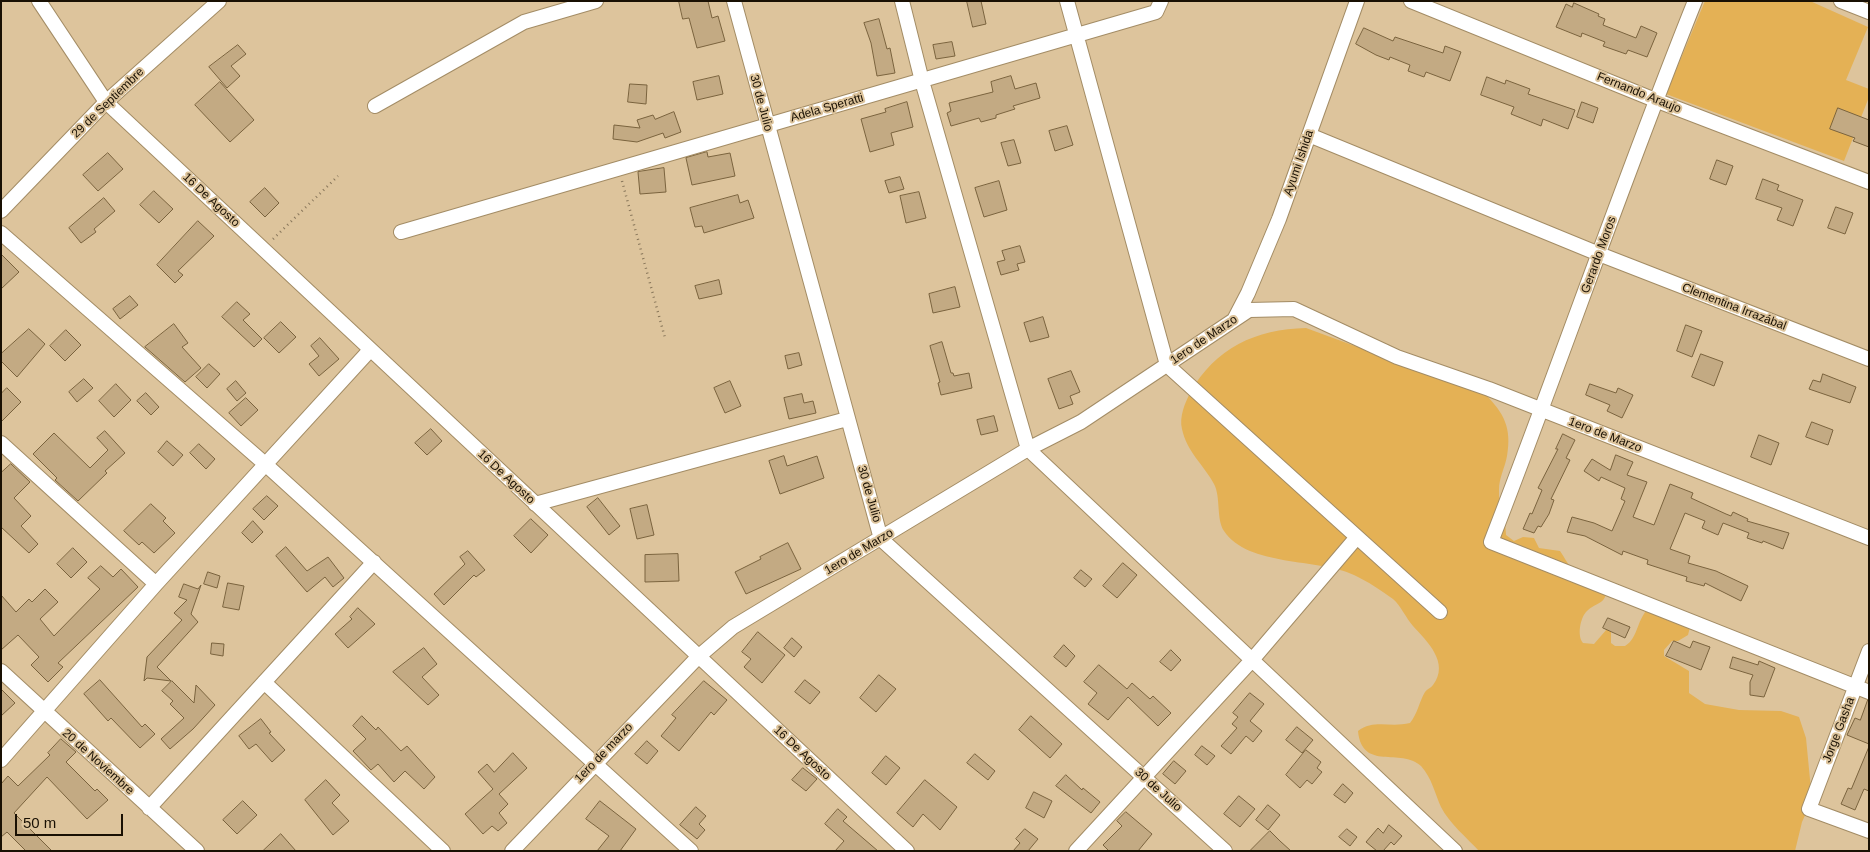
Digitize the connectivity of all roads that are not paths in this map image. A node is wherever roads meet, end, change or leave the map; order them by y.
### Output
1 (39, 1) edge
2 (219, 1) edge
3 (596, 1) edge
4 (734, 1) edge
5 (902, 1) edge
6 (1067, 1) edge
7 (1162, 1) edge
8 (1357, 1) edge
9 (1411, 1) edge
10 (1695, 1) edge
11 (1841, 1) edge
12 (1869, 12) edge
13 (1076, 35) junction
14 (922, 81) junction
15 (1655, 100) junction
16 (106, 102) junction
17 (375, 106) dead end
18 (768, 126) junction
19 (1309, 135) junction
20 (1869, 182) edge
21 (1, 211) edge
22 (400, 232) dead end
23 (1, 233) edge
24 (1599, 254) junction
25 (1233, 321) junction
26 (370, 350) junction
27 (1869, 359) edge
28 (1167, 365) junction
29 (1542, 410) junction
30 (847, 419) junction
31 (1, 443) edge
32 (1028, 450) junction
33 (266, 464) junction
34 (535, 504) junction
35 (1357, 537) junction
36 (1869, 538) edge
37 (881, 539) junction
38 (374, 562) junction
39 (156, 584) junction
40 (1440, 612) dead end
41 (1869, 651) edge
42 (698, 657) junction
43 (1252, 660) junction
44 (1, 671) edge
45 (264, 682) junction
46 (1855, 687) junction
47 (1869, 692) edge
48 (43, 712) junction
49 (1, 760) edge
50 (595, 762) junction
51 (1144, 777) junction
52 (149, 808) junction
53 (1869, 831) edge
54 (197, 851) edge
55 (443, 851) edge
56 (512, 851) edge
57 (691, 851) edge
58 (907, 851) edge
59 (1076, 851) edge
60 (1225, 851) edge
61 (1455, 851) edge

1 - 16 street, 16 De Agosto
2 - 16 street, 29 de Septiembre
3 - 17 street
4 - 18 street, 30 de Julio
5 - 14 street
6 - 13 street
7 - 13 street, Adela Speratti
8 - 19 street, Ayumi Ishida
9 - 15 street, Fernando Araujo
10 - 15 street, Gerardo Moros
11 - 12 street
13 - 14 street, Adela Speratti
13 - 28 street
14 - 18 street, Adela Speratti
14 - 32 street
15 - 20 street, Fernando Araujo
15 - 24 street, Gerardo Moros
16 - 21 street, 29 de Septiembre
16 - 26 street, 16 De Agosto
18 - 22 street, Adela Speratti
18 - 30 street, 30 de Julio
19 - 24 street, Clementina Irrazábal
19 - 25 street, Ayumi Ishida
23 - 33 street
24 - 27 street, Clementina Irrazábal
24 - 29 street, Gerardo Moros
25 - 28 street, 1ero de Marzo
25 - 29 street, 1ero de Marzo
26 - 33 street
26 - 34 street, 16 De Agosto
28 - 32 street, 1ero de Marzo
28 - 35 street
29 - 36 street, 1ero de Marzo
29 - 46 street, Gerardo Moros
30 - 34 street
30 - 37 street, 30 de Julio
31 - 39 street
32 - 37 street, 1ero de Marzo
32 - 43 street
33 - 38 street
33 - 39 street
34 - 42 street, 16 De Agosto
35 - 40 street
35 - 43 street
37 - 42 street, 1ero de Marzo
37 - 51 street, 30 de Julio
38 - 45 street
38 - 50 street
39 - 48 street
41 - 46 street, Jorge Gasha
42 - 50 street, 1ero de marzo
42 - 58 street, 16 De Agosto
43 - 51 street
43 - 61 street
44 - 48 street, 20 de Noviembre
45 - 52 street
45 - 55 street
46 - 47 street
46 - 53 street, Jorge Gasha
48 - 49 street
48 - 52 street, 20 de Noviembre
50 - 56 street, 1ero de marzo
50 - 57 street
51 - 59 street
51 - 60 street, 30 de Julio
52 - 54 street, 20 de Noviembre

